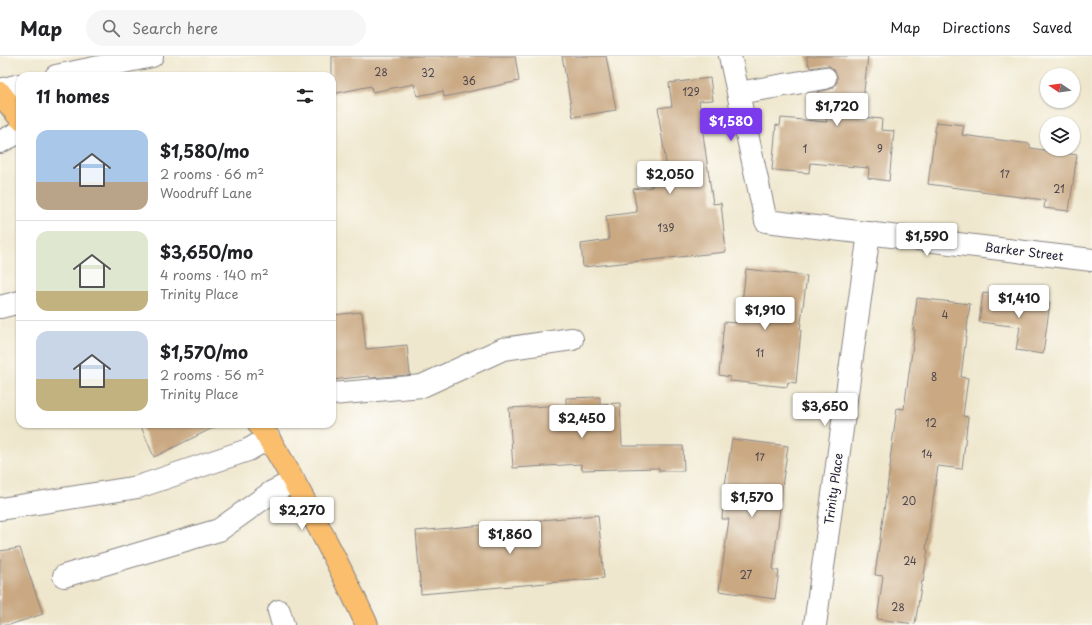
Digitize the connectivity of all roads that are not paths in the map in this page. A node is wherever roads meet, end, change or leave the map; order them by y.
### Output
1 (152, 56) edge
2 (730, 56) edge
3 (75, 72) edge
4 (825, 78) dead end
5 (16, 86) edge
6 (0, 91) edge
7 (738, 93) junction
8 (16, 113) edge
9 (16, 134) edge
10 (0, 142) edge
11 (869, 233) junction
12 (1092, 260) edge
13 (16, 303) edge
14 (0, 308) edge
15 (572, 339) dead end
16 (336, 394) edge
17 (264, 431) edge
18 (294, 481) junction
19 (0, 509) edge
20 (64, 576) dead end
21 (368, 625) edge
22 (815, 625) edge

1 - 3 street
2 - 7 street
4 - 7 street
5 - 6 street
6 - 8 main road
7 - 11 street, Barker Street
9 - 10 street
11 - 12 street, Barker Street
11 - 22 street, Trinity Place
13 - 14 street
15 - 16 street
17 - 18 main road
17 - 19 street
18 - 20 street
18 - 21 main road

